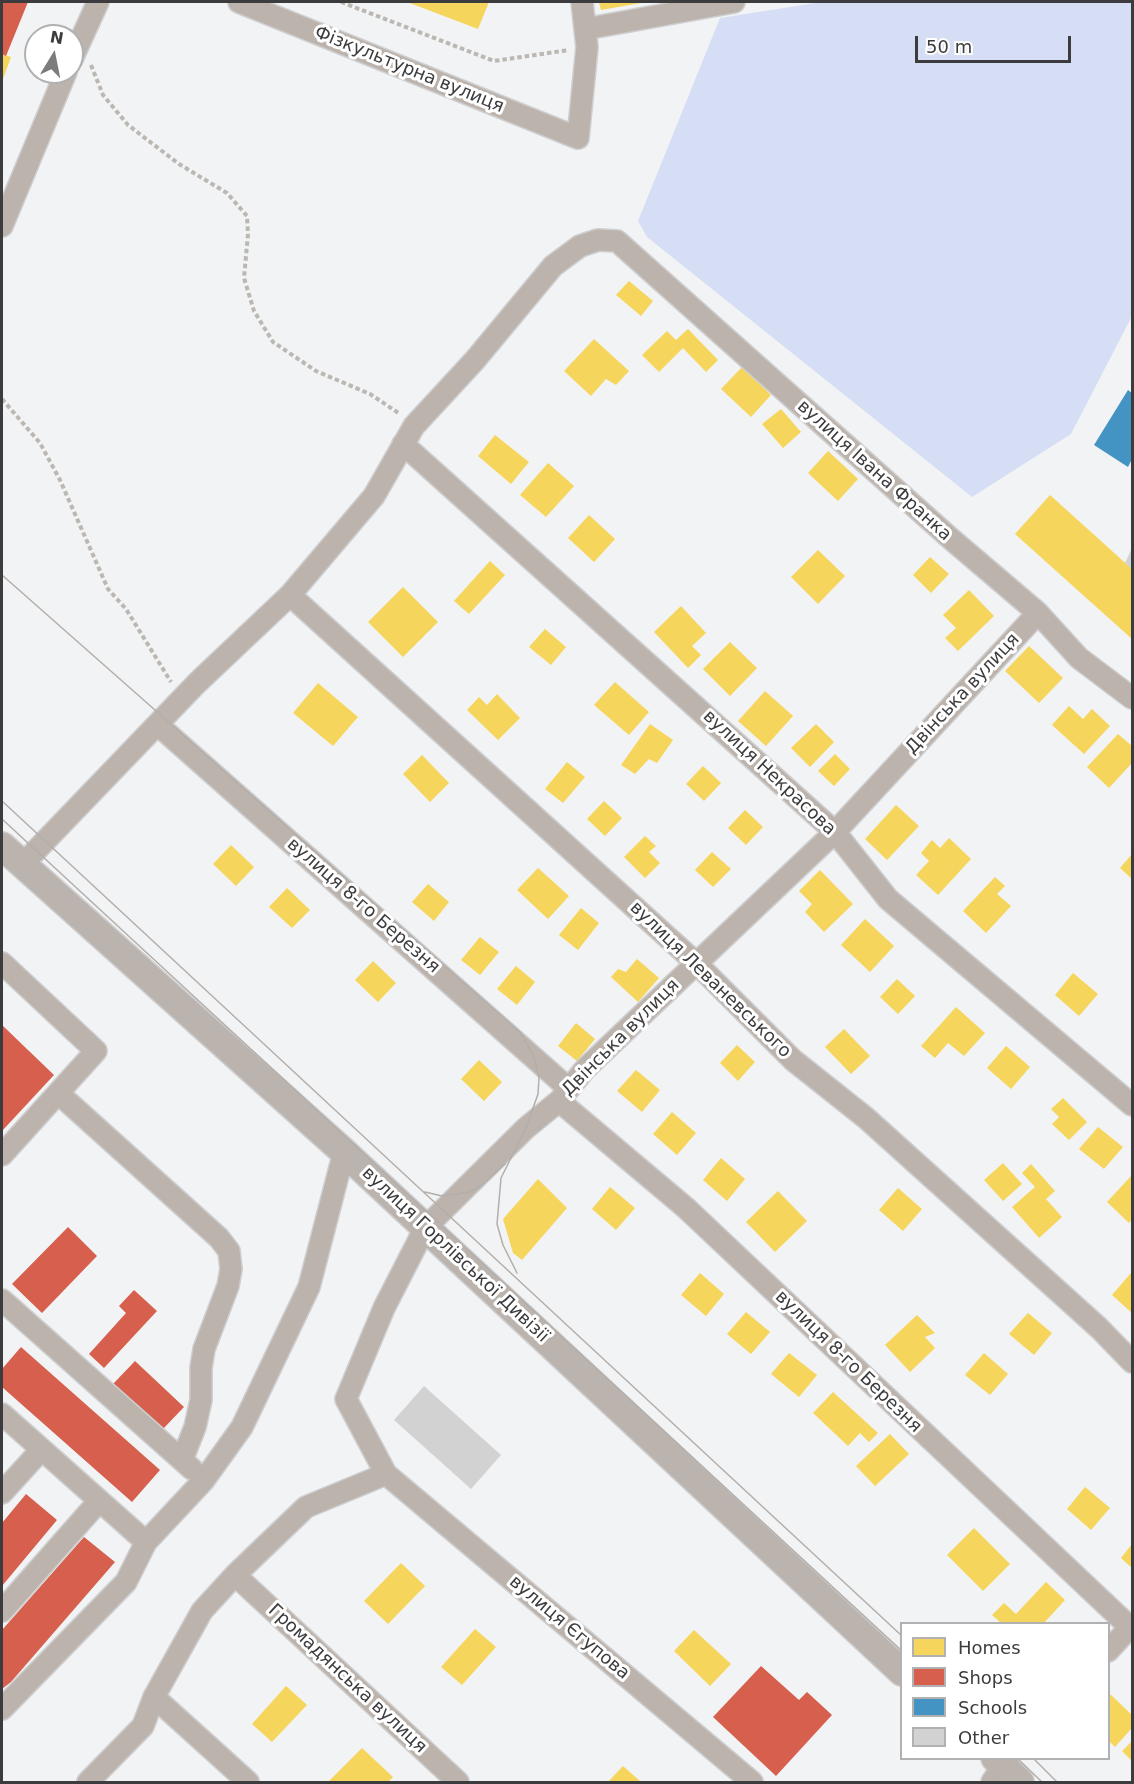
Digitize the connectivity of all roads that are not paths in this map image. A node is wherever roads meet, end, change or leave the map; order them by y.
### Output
1 (98, 2) edge
2 (239, 2) edge
3 (582, 2) edge
4 (734, 2) edge
5 (84, 33) edge
6 (586, 38) junction
7 (61, 84) edge
8 (2, 226) edge
9 (408, 435) junction
10 (290, 595) junction
11 (1038, 613) junction
12 (1132, 698) edge
13 (158, 725) junction
14 (835, 832) junction
15 (2, 846) edge
16 (22, 865) junction
17 (2, 963) edge
18 (696, 963) junction
19 (58, 1093) junction
20 (564, 1094) junction
21 (1132, 1105) edge
22 (344, 1152) junction
23 (2, 1155) edge
24 (426, 1228) junction
25 (2, 1299) edge
26 (1132, 1362) edge
27 (2, 1414) edge
28 (41, 1450) junction
29 (182, 1460) junction
30 (386, 1474) junction
31 (204, 1480) junction
32 (2, 1493) edge
33 (99, 1501) junction
34 (146, 1542) junction
35 (235, 1575) junction
36 (2, 1611) edge
37 (1132, 1627) edge
38 (1110, 1649) edge
39 (900, 1670) edge
40 (154, 1697) junction
41 (2, 1709) edge
42 (87, 1782) edge
43 (248, 1782) edge
44 (458, 1782) edge
45 (752, 1782) edge

1 - 5 street
2 - 6 street, Фізкультурна вулиця
3 - 6 street
4 - 6 street
7 - 8 street
9 - 10 street
9 - 11 street, вулиця Івана Франка
9 - 14 street, вулиця Некрасова
10 - 13 street
10 - 18 street, вулиця Леваневського
11 - 12 street, вулиця Івана Франка
11 - 14 street, Двінська вулиця
13 - 16 street
13 - 20 street, вулиця 8-го Березня
14 - 18 street, Двінська вулиця
14 - 21 street, вулиця Некрасова
15 - 16 main road, вулиця Горлівської Дивізії
16 - 22 main road, вулиця Горлівської Дивізії
17 - 19 street
18 - 20 street, Двінська вулиця
18 - 26 street, вулиця Леваневського
19 - 23 street
19 - 29 street
20 - 24 street, Двінська вулиця
20 - 37 street, вулиця 8-го Березня
22 - 24 main road, вулиця Горлівської Дивізії
22 - 31 street
24 - 30 street, Двінська вулиця
24 - 39 main road, вулиця Горлівської Дивізії
25 - 29 street
27 - 28 street
28 - 32 street
28 - 33 street
29 - 31 street
30 - 35 street
30 - 45 street, вулиця Єгупова
31 - 34 street
33 - 34 street
33 - 36 street
34 - 41 street
35 - 40 street
35 - 44 street, Громадянська вулиця
37 - 38 street
40 - 42 street
40 - 43 street

